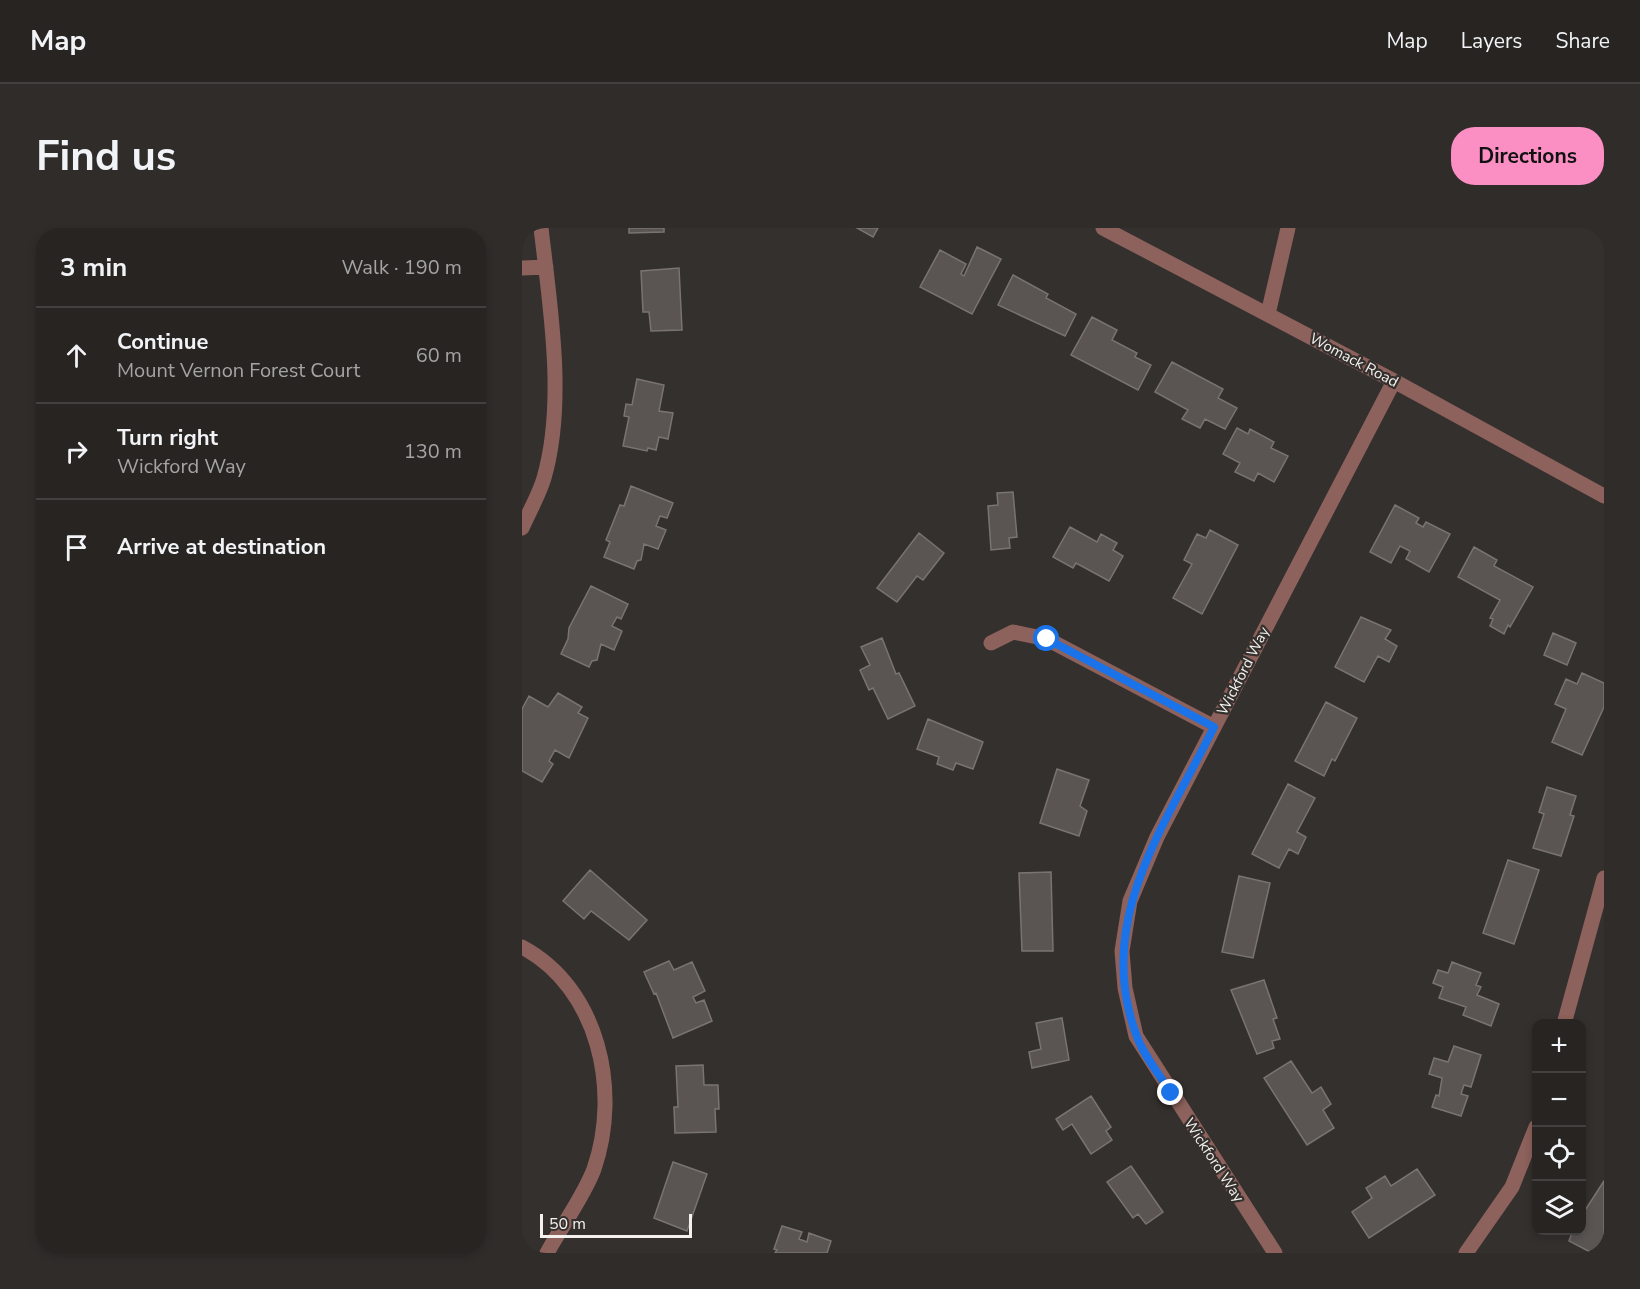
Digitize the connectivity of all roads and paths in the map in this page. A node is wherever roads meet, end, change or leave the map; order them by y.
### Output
1 (542, 228) edge
2 (1102, 228) edge
3 (1288, 228) edge
4 (546, 267) junction
5 (522, 268) edge
6 (1268, 314) junction
7 (1394, 381) junction
8 (1604, 496) edge
9 (522, 528) edge
10 (991, 643) dead end
11 (1214, 727) junction
12 (1604, 878) edge
13 (522, 947) edge
14 (1565, 1019) edge
15 (1532, 1137) edge
16 (547, 1253) edge
17 (1275, 1253) edge
18 (1466, 1253) edge

1 - 4 street
2 - 6 street, Womack Road
3 - 6 street
4 - 5 street
4 - 9 street
6 - 7 street, Womack Road
7 - 8 street, Womack Road
7 - 11 street, Wickford Way
10 - 11 street
11 - 17 street, Wickford Way
12 - 14 street
13 - 16 street
15 - 18 street

